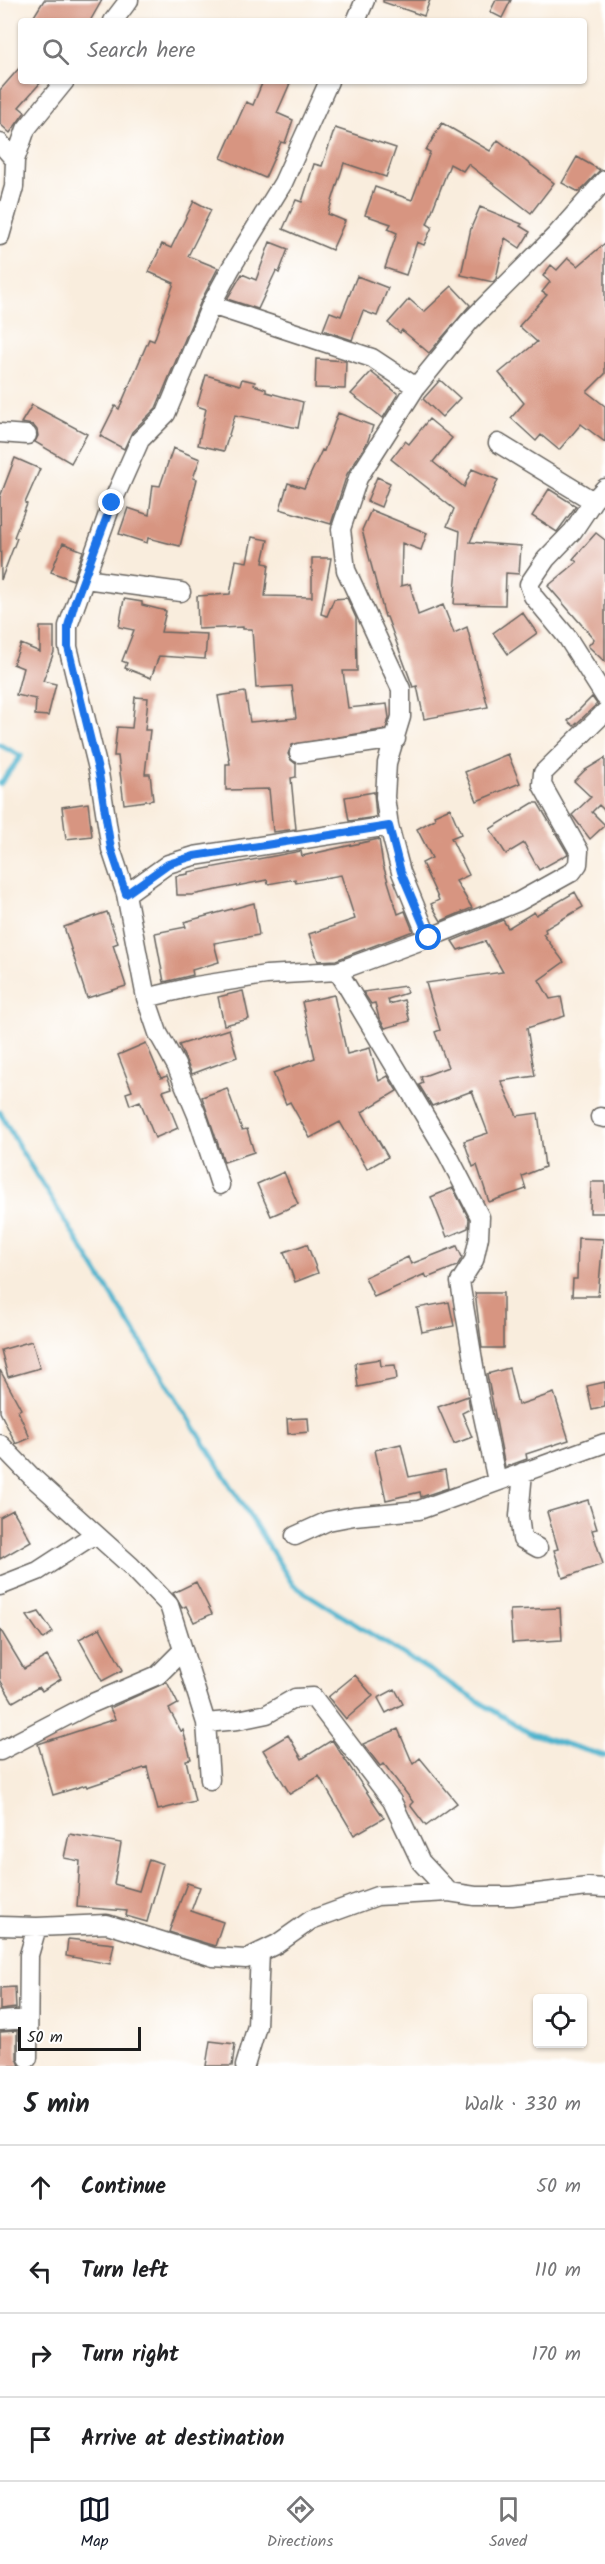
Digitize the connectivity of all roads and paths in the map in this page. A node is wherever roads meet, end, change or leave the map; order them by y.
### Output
1 (365, 0) edge
2 (125, 1) edge
3 (115, 18) edge
4 (357, 18) edge
5 (63, 84) edge
6 (328, 84) edge
7 (0, 143) edge
8 (15, 160) junction
9 (605, 180) edge
10 (0, 236) edge
11 (211, 305) junction
12 (416, 387) junction
13 (0, 433) edge
14 (27, 435) dead end
15 (498, 443) dead end
16 (599, 494) edge
17 (85, 579) junction
18 (181, 592) dead end
19 (605, 697) edge
20 (605, 712) edge
21 (396, 739) junction
22 (299, 753) dead end
23 (389, 826) junction
24 (126, 894) junction
25 (429, 938) junction
26 (338, 971) junction
27 (146, 998) junction
28 (220, 1185) dead end
29 (605, 1443) edge
30 (0, 1444) edge
31 (523, 1472) junction
32 (497, 1481) junction
33 (95, 1534) junction
34 (295, 1536) dead end
35 (538, 1548) dead end
36 (0, 1586) edge
37 (183, 1650) junction
38 (206, 1723) junction
39 (0, 1751) edge
40 (210, 1780) dead end
41 (605, 1888) edge
42 (449, 1892) junction
43 (0, 1926) edge
44 (37, 1927) junction
45 (260, 1952) junction
46 (27, 2019) junction
47 (0, 2021) edge
48 (28, 2058) dead end
49 (245, 2066) edge

1 - 4 street
2 - 3 street
5 - 8 street
6 - 11 street
7 - 8 street
8 - 10 street
9 - 12 street
11 - 12 street
11 - 17 street
12 - 21 street
13 - 14 street
15 - 16 street
16 - 19 street
17 - 18 street
17 - 24 street
20 - 25 street
21 - 22 street
21 - 23 street
23 - 24 street
23 - 25 street
24 - 27 street
25 - 26 street
26 - 27 street
26 - 32 street
27 - 28 street
29 - 31 street
30 - 33 street
31 - 32 street
31 - 35 street
32 - 34 street
33 - 36 street
33 - 37 street
37 - 38 street
37 - 39 street
38 - 40 street
38 - 42 street
41 - 42 street
42 - 45 street
43 - 44 street
44 - 45 street
44 - 46 street
45 - 49 street
46 - 47 street
46 - 48 street

